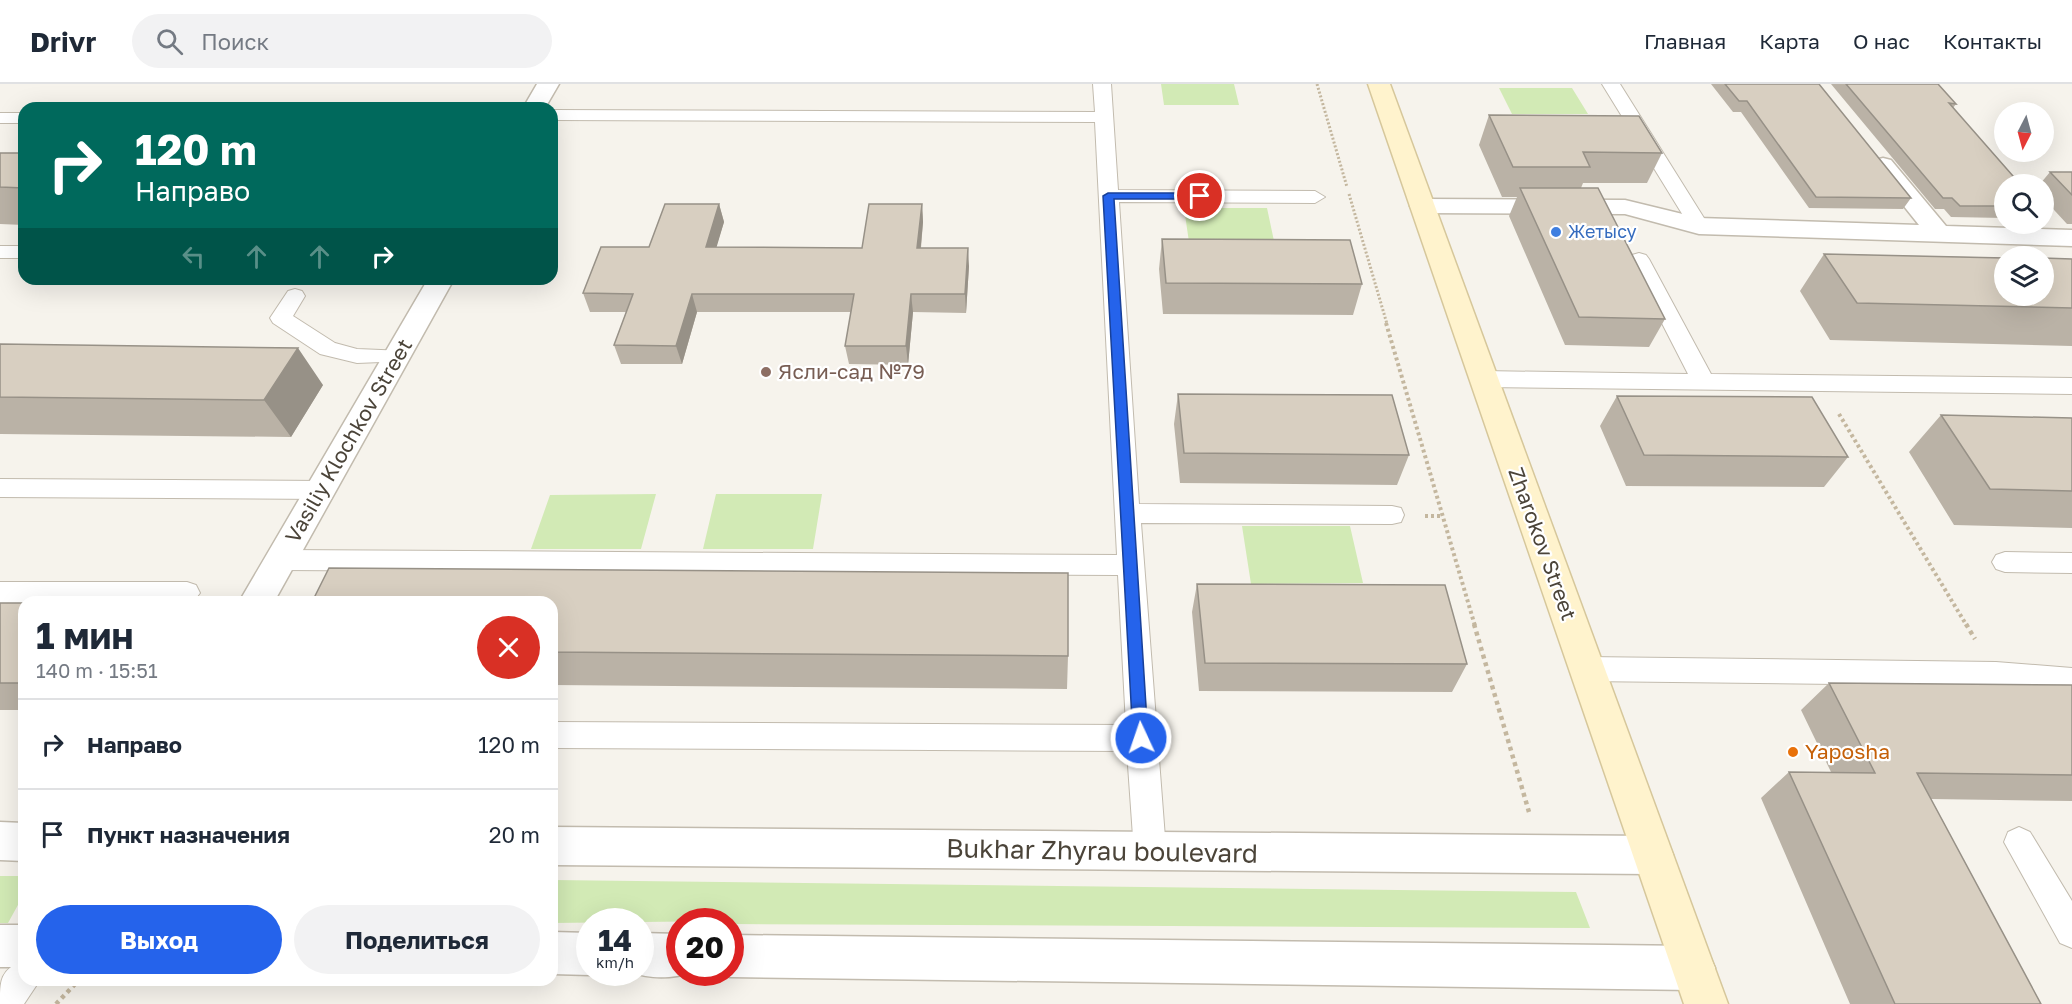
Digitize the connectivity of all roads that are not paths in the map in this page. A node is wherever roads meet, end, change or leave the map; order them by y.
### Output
1 (548, 84) edge
2 (1101, 84) edge
3 (1379, 84) edge
4 (1611, 84) edge
5 (538, 102) edge
6 (558, 115) edge
7 (1104, 117) junction
8 (0, 118) edge
9 (18, 118) edge
10 (1868, 146) edge
11 (1108, 196) junction
12 (1315, 197) dead end
13 (1422, 206) junction
14 (1699, 226) junction
15 (1940, 235) junction
16 (2072, 238) edge
17 (0, 252) edge
18 (18, 252) edge
19 (1639, 259) dead end
20 (438, 285) edge
21 (296, 296) dead end
22 (398, 356) junction
23 (1483, 379) junction
24 (1703, 381) junction
25 (2072, 386) edge
26 (0, 488) edge
27 (322, 490) junction
28 (1127, 513) junction
29 (1392, 515) dead end
30 (282, 560) junction
31 (2005, 562) dead end
32 (2072, 563) edge
33 (1130, 565) junction
34 (0, 593) edge
35 (187, 594) dead end
36 (260, 596) edge
37 (1586, 669) junction
38 (2072, 680) edge
39 (558, 735) edge
40 (1141, 738) junction
41 (0, 842) edge
42 (18, 842) edge
43 (2019, 842) dead end
44 (558, 846) edge
45 (1150, 851) junction
46 (1653, 855) junction
47 (2072, 932) edge
48 (0, 946) edge
49 (18, 946) edge
50 (558, 953) edge
51 (576, 954) edge
52 (744, 956) edge
53 (18, 985) edge
54 (1700, 986) edge
55 (2, 1004) edge

1 - 5 street
2 - 7 lane
3 - 13 main road, Zharokov Street
4 - 14 lane
6 - 7 lane
7 - 11 lane
8 - 9 lane
10 - 15 street
11 - 12 lane
11 - 28 lane
13 - 14 street
13 - 23 main road, Zharokov Street
14 - 15 street
15 - 16 street
17 - 18 lane
19 - 24 lane
20 - 22 street, Vasiliy Klochkov Street
21 - 22 lane
22 - 27 street, Vasiliy Klochkov Street
23 - 24 lane
23 - 37 main road, Zharokov Street
24 - 25 lane
26 - 27 lane
27 - 30 street, Vasiliy Klochkov Street
28 - 29 lane
28 - 33 lane
30 - 33 lane
30 - 36 street, Vasiliy Klochkov Street
31 - 32 lane
33 - 40 lane
34 - 35 lane
37 - 38 lane
37 - 46 main road, Zharokov Street
39 - 40 lane
40 - 45 lane
41 - 42 street
43 - 47 lane
44 - 45 street, Bukhar Zhyrau boulevard
45 - 46 street, Bukhar Zhyrau boulevard
46 - 54 main road, Zharokov Street
48 - 49 street
50 - 51 street
52 - 54 street
53 - 55 lane

